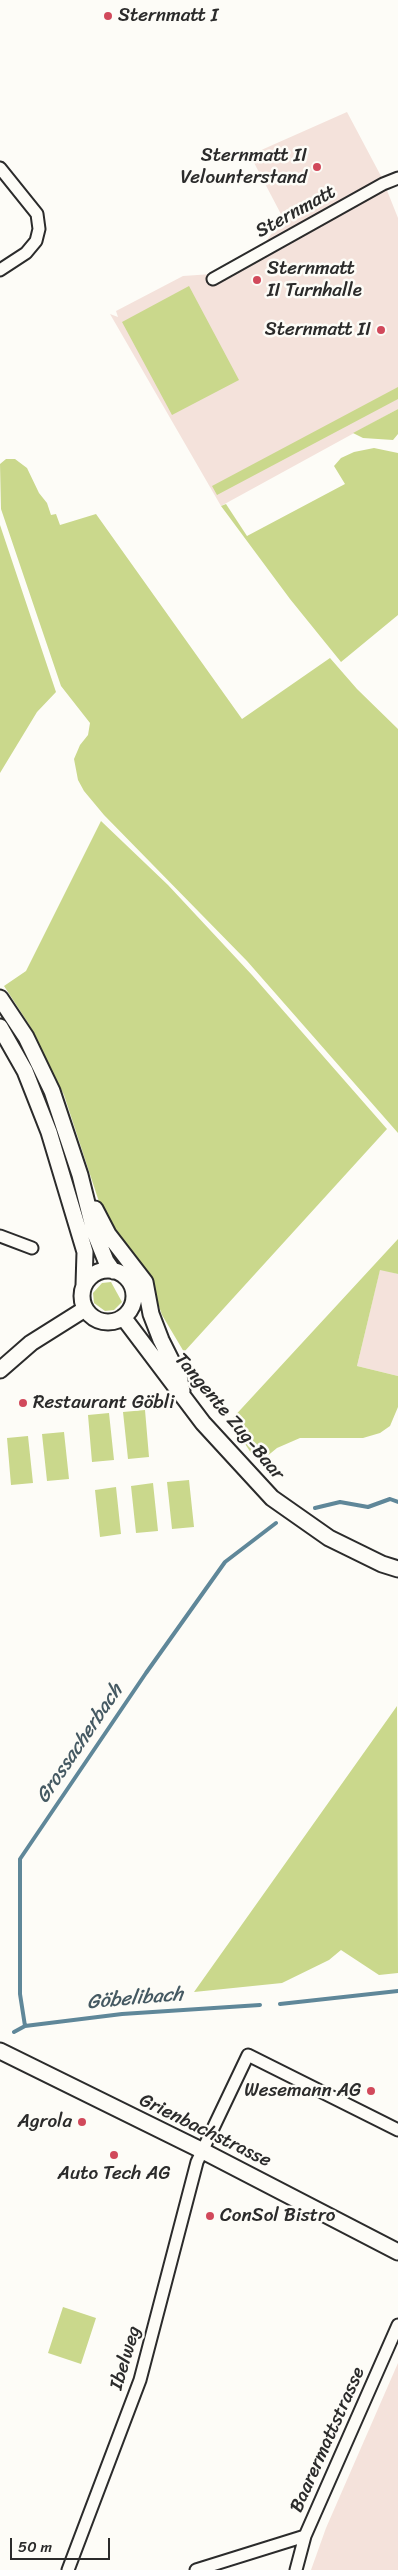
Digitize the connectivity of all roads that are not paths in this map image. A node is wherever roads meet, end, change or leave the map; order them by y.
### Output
1 (0, 168) edge
2 (398, 178) edge
3 (0, 270) edge
4 (213, 279) dead end
5 (0, 998) edge
6 (0, 1027) edge
7 (80, 1175) junction
8 (0, 1236) edge
9 (32, 1248) dead end
10 (113, 1271) junction
11 (84, 1284) junction
12 (85, 1309) junction
13 (123, 1317) junction
14 (0, 1370) edge
15 (184, 1397) junction
16 (398, 1569) edge
17 (0, 2051) edge
18 (398, 2130) edge
19 (202, 2151) junction
20 (395, 2250) edge
21 (398, 2325) edge
22 (305, 2536) junction
23 (68, 2570) edge
24 (196, 2570) edge
25 (296, 2570) edge

1 - 3 street
2 - 4 street, Sternmatt
5 - 7 main road
6 - 11 main road
7 - 10 main road
7 - 15 main road
8 - 9 street
10 - 11 main road
10 - 13 main road
11 - 12 main road
12 - 13 main road
12 - 14 main road
13 - 15 main road, Tangente Zug-Baar
15 - 16 main road, Tangente Zug-Baar
17 - 19 main road, Grienbachstrasse
18 - 19 street, Ibelweg
19 - 20 main road, Grienbachstrasse
19 - 23 street, Ibelweg
21 - 22 street, Baarermattstrasse
22 - 24 street
22 - 25 street, Baarermattstrasse

